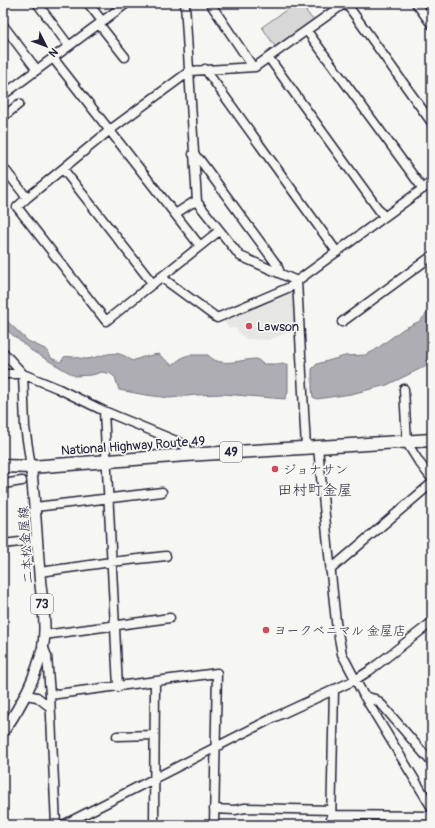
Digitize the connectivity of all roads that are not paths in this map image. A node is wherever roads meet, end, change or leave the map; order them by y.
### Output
1 (37, 3) edge
2 (88, 3) edge
3 (127, 3) edge
4 (185, 3) edge
5 (210, 3) edge
6 (345, 3) edge
7 (416, 3) edge
8 (101, 22) junction
9 (3, 25) edge
10 (432, 25) edge
11 (306, 31) junction
12 (69, 46) junction
13 (125, 57) dead end
14 (53, 58) junction
15 (269, 58) junction
16 (253, 67) junction
17 (205, 69) junction
18 (37, 70) junction
19 (190, 71) junction
20 (4, 94) edge
21 (19, 104) dead end
22 (3, 117) edge
23 (432, 123) edge
24 (110, 130) junction
25 (193, 154) junction
26 (3, 167) edge
27 (63, 169) junction
28 (432, 182) edge
29 (423, 189) junction
30 (27, 198) junction
31 (197, 202) junction
32 (175, 214) junction
33 (384, 217) junction
34 (219, 230) junction
35 (200, 246) junction
36 (337, 252) junction
37 (432, 256) edge
38 (280, 273) junction
39 (161, 277) junction
40 (297, 282) junction
41 (153, 284) junction
42 (342, 322) dead end
43 (3, 352) edge
44 (3, 362) edge
45 (3, 374) edge
46 (23, 374) junction
47 (404, 389) dead end
48 (104, 411) junction
49 (432, 440) edge
50 (406, 443) junction
51 (306, 448) junction
52 (318, 448) junction
53 (186, 454) junction
54 (106, 462) junction
55 (3, 466) edge
56 (31, 467) junction
57 (432, 479) edge
58 (22, 482) dead end
59 (432, 483) edge
60 (3, 484) edge
61 (162, 492) dead end
62 (109, 498) junction
63 (35, 507) junction
64 (37, 540) junction
65 (3, 544) edge
66 (166, 556) dead end
67 (111, 562) junction
68 (330, 570) junction
69 (40, 572) junction
70 (170, 618) dead end
71 (432, 622) edge
72 (116, 624) junction
73 (44, 635) junction
74 (43, 646) junction
75 (355, 680) junction
76 (155, 682) junction
77 (118, 687) junction
78 (334, 689) junction
79 (26, 695) junction
80 (50, 695) junction
81 (364, 696) junction
82 (50, 707) junction
83 (3, 732) edge
84 (154, 735) junction
85 (116, 736) dead end
86 (215, 748) junction
87 (432, 763) edge
88 (154, 778) junction
89 (432, 805) edge
90 (214, 809) junction
91 (331, 813) junction
92 (432, 816) edge
93 (56, 825) edge
94 (63, 825) edge
95 (154, 825) edge
96 (214, 825) edge
97 (331, 825) edge

1 - 12 street
2 - 8 street
3 - 8 street
4 - 19 street
5 - 16 street
6 - 11 street
6 - 23 street
7 - 10 street
8 - 12 street
8 - 13 street
9 - 18 street
11 - 15 street
11 - 29 street
12 - 14 street
14 - 18 street
14 - 24 street
15 - 16 street
15 - 33 street
16 - 17 street
17 - 19 street
17 - 36 street
18 - 20 street
19 - 24 street
19 - 25 street
21 - 22 street
24 - 27 street
24 - 32 street
25 - 31 street
25 - 38 street
26 - 30 street
27 - 30 street
27 - 41 street
28 - 29 street
29 - 33 street
30 - 41 street
31 - 32 street
31 - 34 street
32 - 35 street
33 - 36 street
34 - 35 street
34 - 38 street
35 - 39 street
36 - 40 street
37 - 42 street
38 - 40 street
39 - 40 street
39 - 41 street
40 - 51 street
43 - 46 street
44 - 46 street
45 - 46 street
46 - 48 street
46 - 56 street
47 - 50 street
48 - 53 street
48 - 54 street
49 - 50 highway, National Highway Route 49 / 49
50 - 52 highway, National Highway Route 49 / 49
50 - 57 street
51 - 52 highway, National Highway Route 49 / 49
51 - 53 highway, National Highway Route 49 / 49
52 - 68 street
53 - 54 highway, National Highway Route 49 / 49
54 - 56 highway, National Highway Route 49 / 49
54 - 62 street
55 - 56 highway, National Highway Route 49 / 49
56 - 63 main road, 二本松金屋線 / 73
58 - 60 street
59 - 68 street
61 - 62 street
62 - 63 street
62 - 67 street
63 - 64 main road, 二本松金屋線 / 73
64 - 65 street
64 - 69 main road, 二本松金屋線 / 73
66 - 67 street
67 - 69 street
67 - 72 street
68 - 75 street
69 - 73 main road, 二本松金屋線 / 73
70 - 72 street
71 - 75 street
72 - 73 street
72 - 77 street
73 - 74 main road, 二本松金屋線 / 73
74 - 79 main road, 二本松金屋線 / 73
74 - 80 street
75 - 78 street
75 - 81 street
76 - 77 street
76 - 84 street
76 - 86 street
77 - 80 street
78 - 86 street
78 - 91 street
79 - 82 street
79 - 83 main road, 二本松金屋線 / 73
80 - 82 street
81 - 87 street
81 - 89 street
82 - 93 street
84 - 85 street
84 - 88 street
86 - 88 street
86 - 90 street
88 - 94 street
88 - 95 street
90 - 91 street
90 - 96 street
91 - 92 street
91 - 97 street

